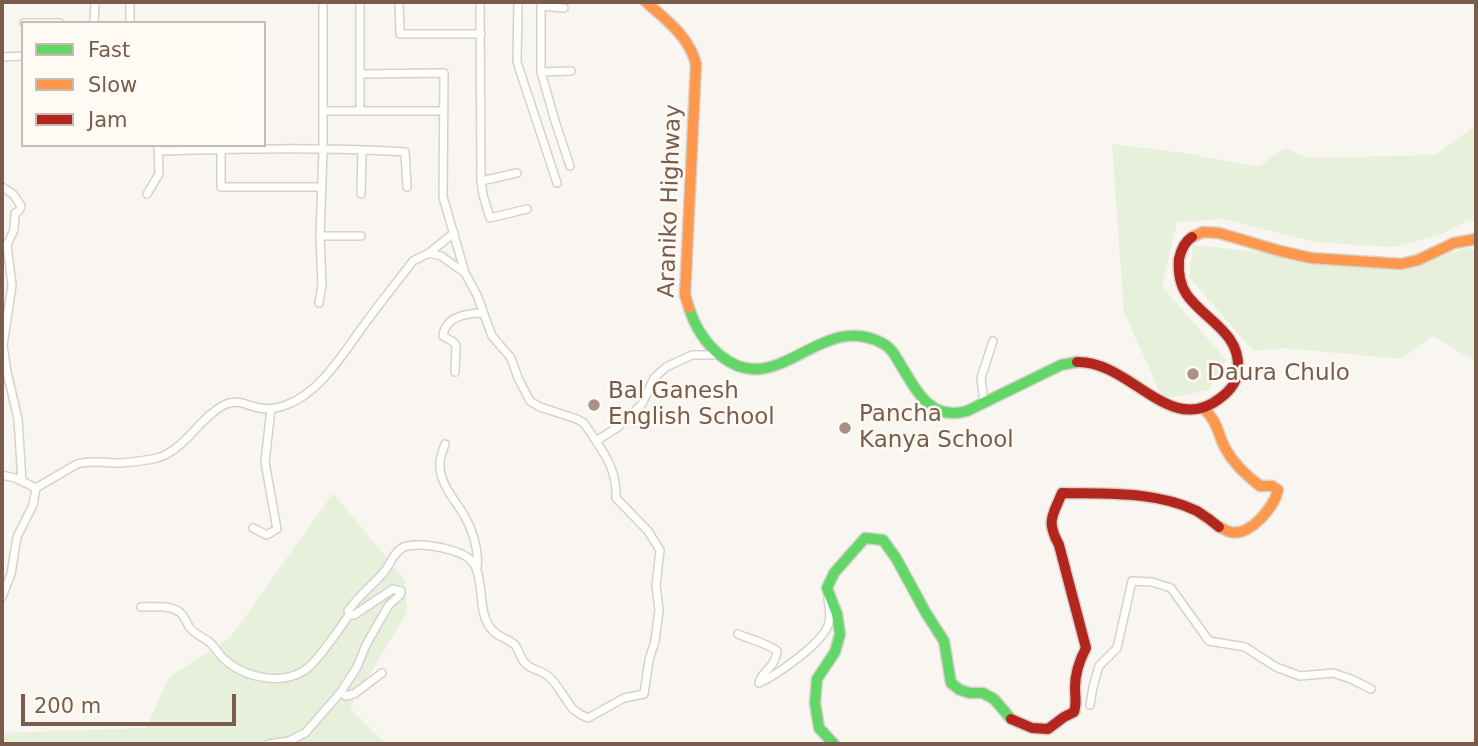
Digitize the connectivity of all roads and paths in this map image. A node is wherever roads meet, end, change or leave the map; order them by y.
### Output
1 (95, 2) edge
2 (130, 2) edge
3 (323, 2) edge
4 (360, 2) edge
5 (399, 2) edge
6 (480, 2) edge
7 (518, 2) edge
8 (646, 2) edge
9 (541, 4) edge
10 (564, 8) dead end
11 (94, 21) edge
12 (130, 21) edge
13 (481, 34) junction
14 (2, 57) edge
15 (21, 57) edge
16 (571, 71) dead end
17 (541, 72) junction
18 (360, 74) junction
19 (323, 111) junction
20 (360, 111) junction
21 (443, 111) junction
22 (158, 148) edge
23 (221, 149) junction
24 (323, 150) junction
25 (362, 150) junction
26 (570, 166) dead end
27 (517, 173) dead end
28 (481, 181) junction
29 (557, 183) dead end
30 (2, 187) edge
31 (321, 187) junction
32 (407, 187) dead end
33 (147, 194) dead end
34 (361, 194) dead end
35 (527, 209) dead end
36 (454, 233) junction
37 (320, 236) junction
38 (361, 236) dead end
39 (1476, 239) edge
40 (429, 253) junction
41 (465, 273) junction
42 (319, 303) dead end
43 (484, 313) junction
44 (993, 341) dead end
45 (720, 355) junction
46 (455, 372) dead end
47 (984, 404) junction
48 (271, 409) junction
49 (1204, 409) junction
50 (596, 441) junction
51 (445, 444) dead end
52 (2, 475) edge
53 (22, 481) junction
54 (36, 488) junction
55 (253, 527) dead end
56 (477, 572) junction
57 (827, 588) junction
58 (2, 597) edge
59 (141, 607) dead end
60 (349, 615) junction
61 (738, 634) dead end
62 (382, 673) dead end
63 (1371, 690) dead end
64 (341, 692) junction
65 (1090, 705) dead end
66 (269, 744) edge
67 (834, 744) edge

1 - 11 street
2 - 12 street
3 - 19 street
4 - 18 street
5 - 13 street
6 - 13 street
7 - 29 street
8 - 45 main road, Araniko Highway
9 - 10 street
9 - 17 street
13 - 28 street
14 - 15 street
16 - 17 street
17 - 26 street
18 - 20 street
18 - 21 street
19 - 20 street
19 - 24 street
20 - 21 street
21 - 36 street
22 - 23 street
22 - 33 street
23 - 24 street
23 - 31 street
24 - 25 street
24 - 31 street
25 - 32 street
25 - 34 street
27 - 28 street
28 - 35 street
30 - 53 street
31 - 37 street
36 - 40 street
36 - 41 street
37 - 38 street
37 - 42 street
39 - 49 main road
40 - 41 street
40 - 48 street
41 - 43 street
43 - 46 street
43 - 50 street
44 - 47 street
45 - 47 main road, Araniko Highway
45 - 50 street
47 - 49 main road, Araniko Highway
48 - 54 street
48 - 55 street
49 - 57 main road
50 - 56 street
51 - 56 street
52 - 53 street
53 - 54 street
54 - 58 street
56 - 60 street
57 - 61 street
57 - 67 main road
59 - 60 street
60 - 64 street
62 - 64 street
63 - 65 street
64 - 66 street

